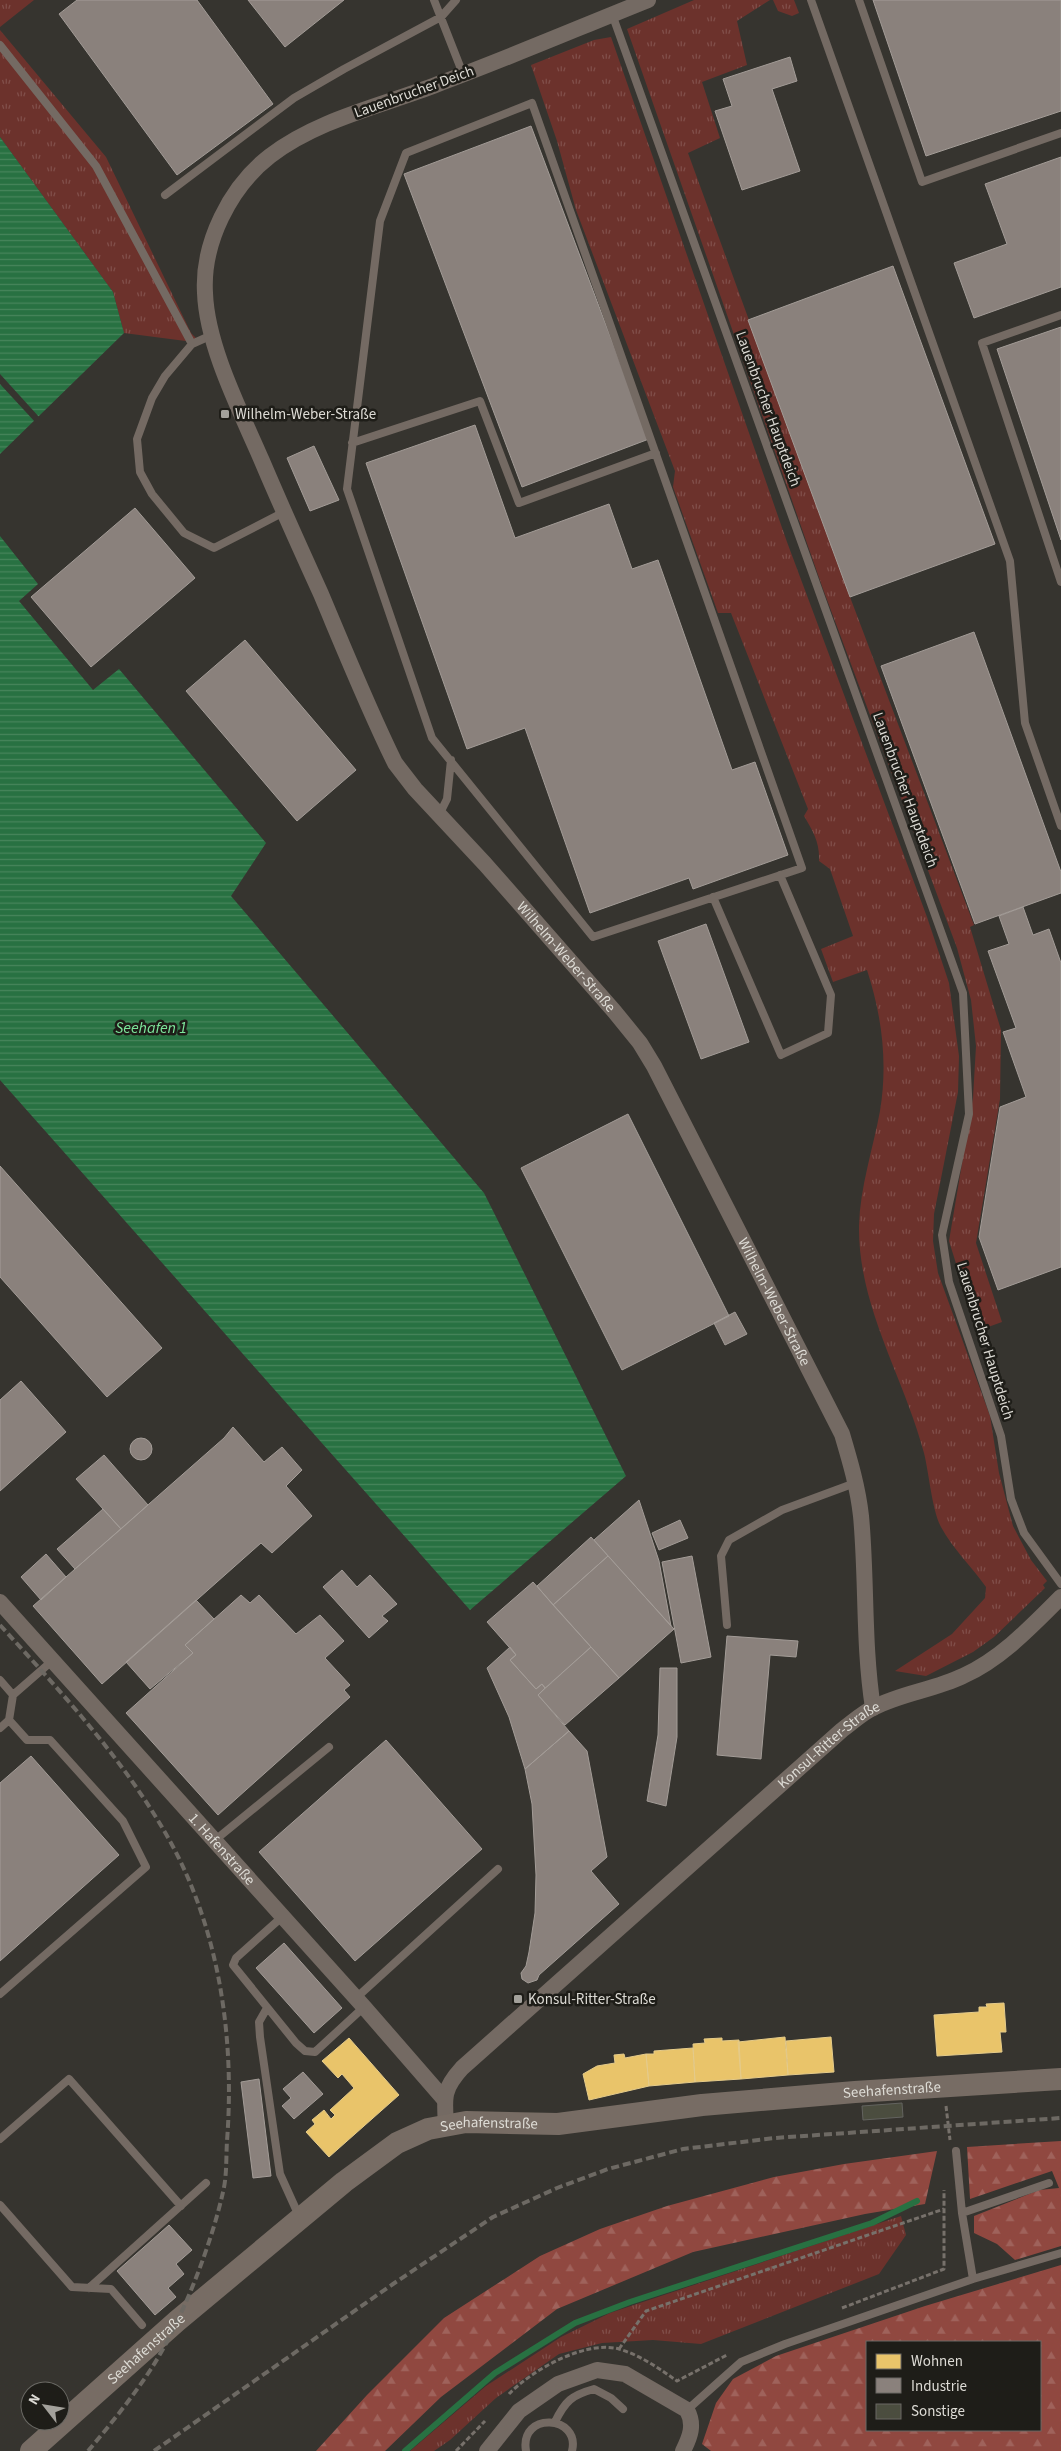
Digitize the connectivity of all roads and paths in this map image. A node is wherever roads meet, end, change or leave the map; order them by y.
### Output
1 (434, 0) edge
2 (456, 0) edge
3 (648, 0) edge
4 (811, 0) edge
5 (860, 0) edge
6 (612, 14) junction
7 (441, 17) junction
8 (0, 45) edge
9 (463, 74) junction
10 (1061, 133) edge
11 (165, 195) dead end
12 (216, 230) joint
13 (1061, 315) edge
14 (212, 335) junction
15 (192, 344) junction
16 (352, 443) junction
17 (656, 453) junction
18 (284, 512) junction
19 (1061, 579) edge
20 (450, 760) junction
21 (439, 815) junction
22 (1061, 826) edge
23 (780, 875) junction
24 (713, 897) junction
25 (856, 1483) junction
26 (1061, 1584) edge
27 (1061, 1596) edge
28 (0, 1602) edge
29 (727, 1626) dead end
30 (52, 1661) junction
31 (0, 1680) edge
32 (13, 1695) junction
33 (872, 1708) junction
34 (9, 1720) junction
35 (0, 1728) edge
36 (329, 1747) dead end
37 (214, 1841) junction
38 (498, 1869) dead end
39 (282, 1917) junction
40 (0, 1994) edge
41 (360, 2002) junction
42 (267, 2008) junction
43 (1061, 2079) edge
44 (444, 2098) junction
45 (946, 2105) dead end
46 (446, 2124) junction
47 (0, 2139) edge
48 (956, 2151) joint
49 (1049, 2183) dead end
50 (206, 2184) dead end
51 (944, 2184) dead end
52 (0, 2205) edge
53 (181, 2206) junction
54 (944, 2209) junction
55 (962, 2213) junction
56 (301, 2220) junction
57 (1061, 2253) edge
58 (973, 2279) junction
59 (89, 2288) junction
60 (836, 2310) dead end
61 (142, 2325) dead end
62 (619, 2349) junction
63 (734, 2351) dead end
64 (507, 2397) dead end
65 (623, 2409) dead end
66 (686, 2410) junction
67 (488, 2418) dead end
68 (555, 2422) junction
69 (31, 2451) edge
70 (456, 2451) edge
71 (487, 2451) edge
72 (526, 2451) edge
73 (572, 2451) edge
74 (682, 2451) edge

1 - 7 lane
2 - 7 lane
3 - 6 street, Lauenbrucher Deich
4 - 22 lane
5 - 10 lane
6 - 9 street, Lauenbrucher Deich
6 - 26 lane, Lauenbrucher Hauptdeich
7 - 9 lane
7 - 11 lane
8 - 15 lane
9 - 12 street, Lauenbrucher Deich
12 - 14 street, Wilhelm-Weber-Straße
13 - 19 lane
14 - 15 lane
14 - 18 street, Wilhelm-Weber-Straße
15 - 18 lane
16 - 17 lane
16 - 17 lane
16 - 20 lane
17 - 23 lane
18 - 21 street, Wilhelm-Weber-Straße
20 - 21 lane
20 - 24 lane
21 - 25 street, Wilhelm-Weber-Straße
23 - 24 lane
23 - 24 lane
25 - 29 lane
25 - 33 street, Wilhelm-Weber-Straße
27 - 33 street, Konsul-Ritter-Straße
28 - 30 street, 1. Hafenstraße
30 - 32 lane
30 - 37 street, 1. Hafenstraße
31 - 32 lane
32 - 34 lane
33 - 44 street, Konsul-Ritter-Straße
34 - 35 lane
34 - 40 lane
36 - 37 lane
37 - 39 street, 1. Hafenstraße
38 - 41 lane
39 - 41 street, 1. Hafenstraße
39 - 42 lane
41 - 42 lane
41 - 44 street, 1. Hafenstraße
42 - 56 lane
43 - 46 main road, Seehafenstraße
44 - 46 street
45 - 48 path
46 - 56 main road, Seehafenstraße
47 - 53 lane
48 - 55 lane
49 - 55 lane
50 - 53 lane
51 - 54 path
52 - 59 lane
53 - 59 lane
54 - 60 path
54 - 62 path
55 - 58 lane
56 - 69 main road, Seehafenstraße
57 - 58 lane
58 - 66 lane
59 - 61 lane
62 - 63 path
62 - 64 path
65 - 68 lane
66 - 71 street
66 - 74 street
67 - 70 path
68 - 72 lane
68 - 73 lane

